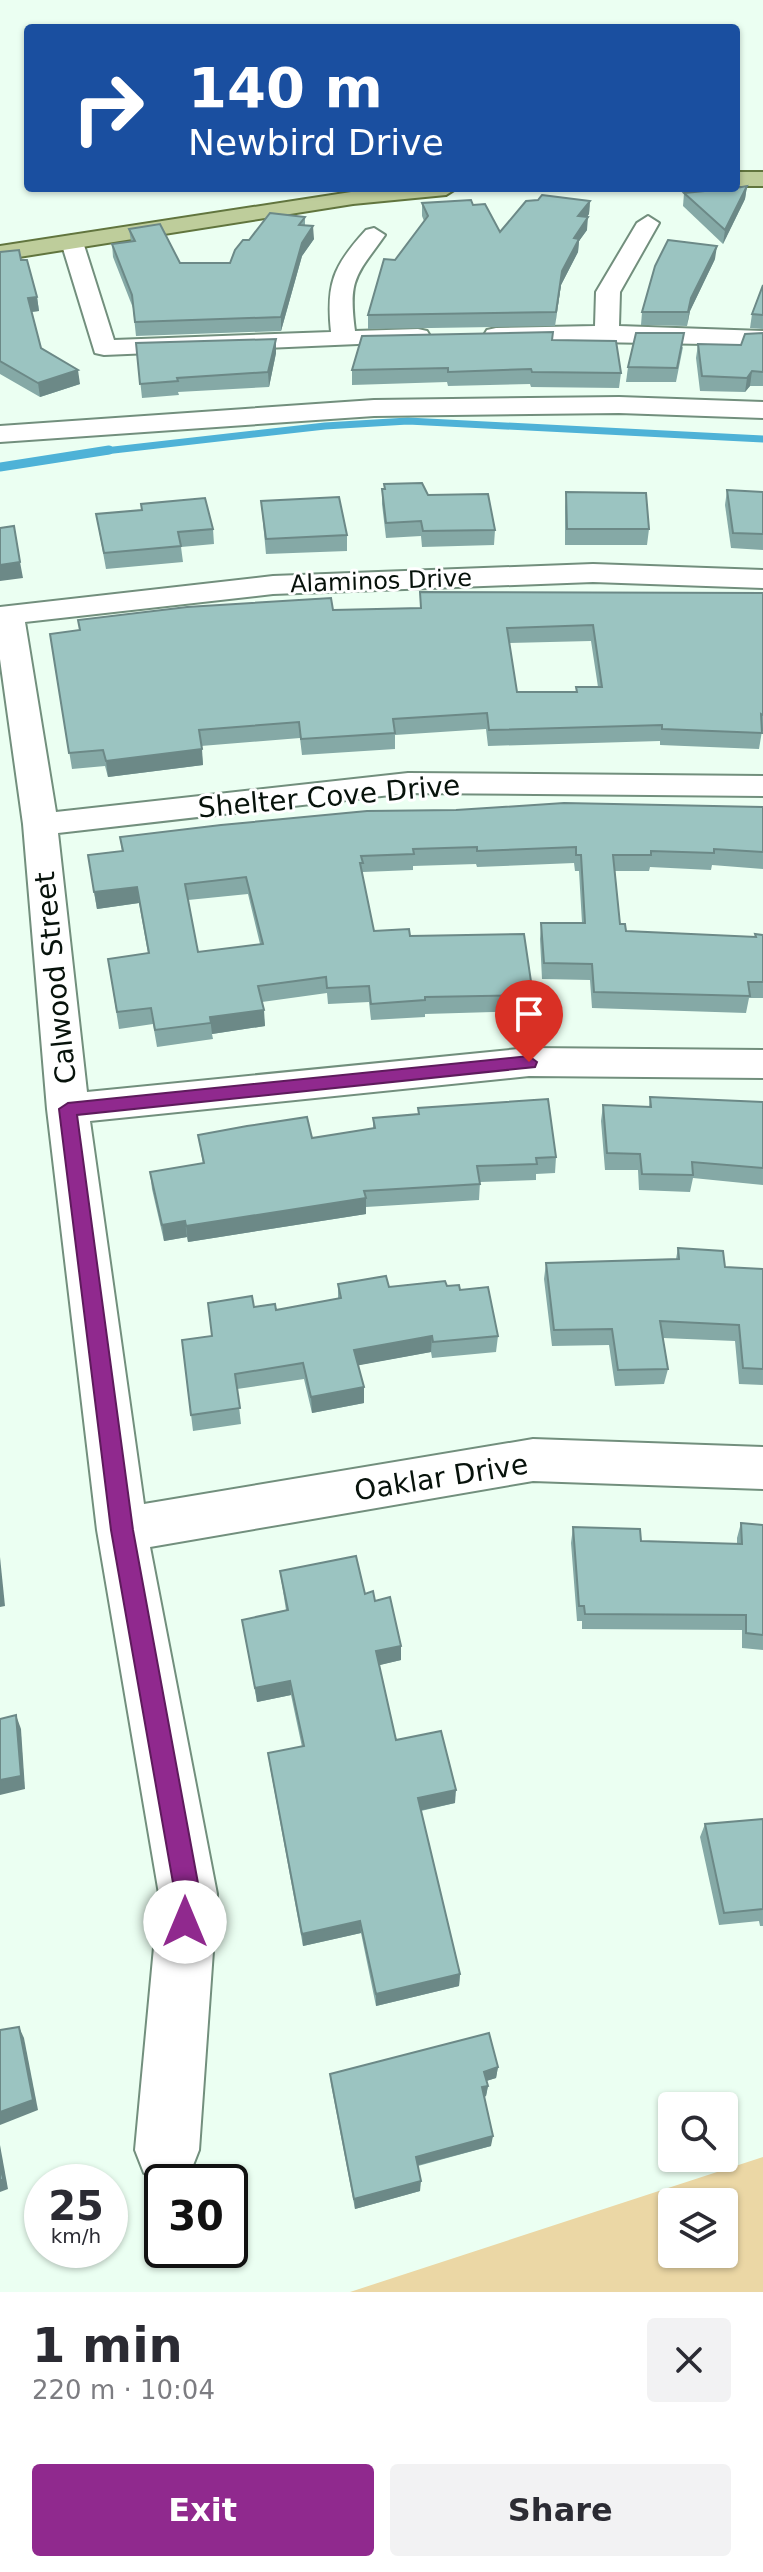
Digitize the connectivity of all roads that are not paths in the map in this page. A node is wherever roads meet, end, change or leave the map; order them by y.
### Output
1 (740, 179) edge
2 (763, 179) edge
3 (405, 192) edge
4 (648, 223) dead end
5 (374, 235) dead end
6 (72, 242) junction
7 (0, 253) edge
8 (607, 333) junction
9 (468, 335) edge
10 (437, 336) edge
11 (344, 338) junction
12 (763, 338) edge
13 (763, 410) edge
14 (0, 434) edge
15 (763, 579) edge
16 (5, 615) edge
17 (763, 786) edge
18 (40, 824) junction
19 (763, 1064) edge
20 (68, 1109) junction
21 (763, 1468) edge
22 (122, 1530) junction
23 (167, 2150) dead end

1 - 2 main road
3 - 6 main road
4 - 8 street
5 - 11 street
6 - 7 main road
6 - 11 street
8 - 9 street
8 - 12 street
10 - 11 street
13 - 14 street
15 - 16 street, Alaminos Drive
16 - 18 street, Calwood Street
17 - 18 street, Shelter Cove Drive
18 - 20 street, Calwood Street
19 - 20 street
20 - 22 street, Calwood Street
21 - 22 street, Oaklar Drive
22 - 23 street, Calwood Street

